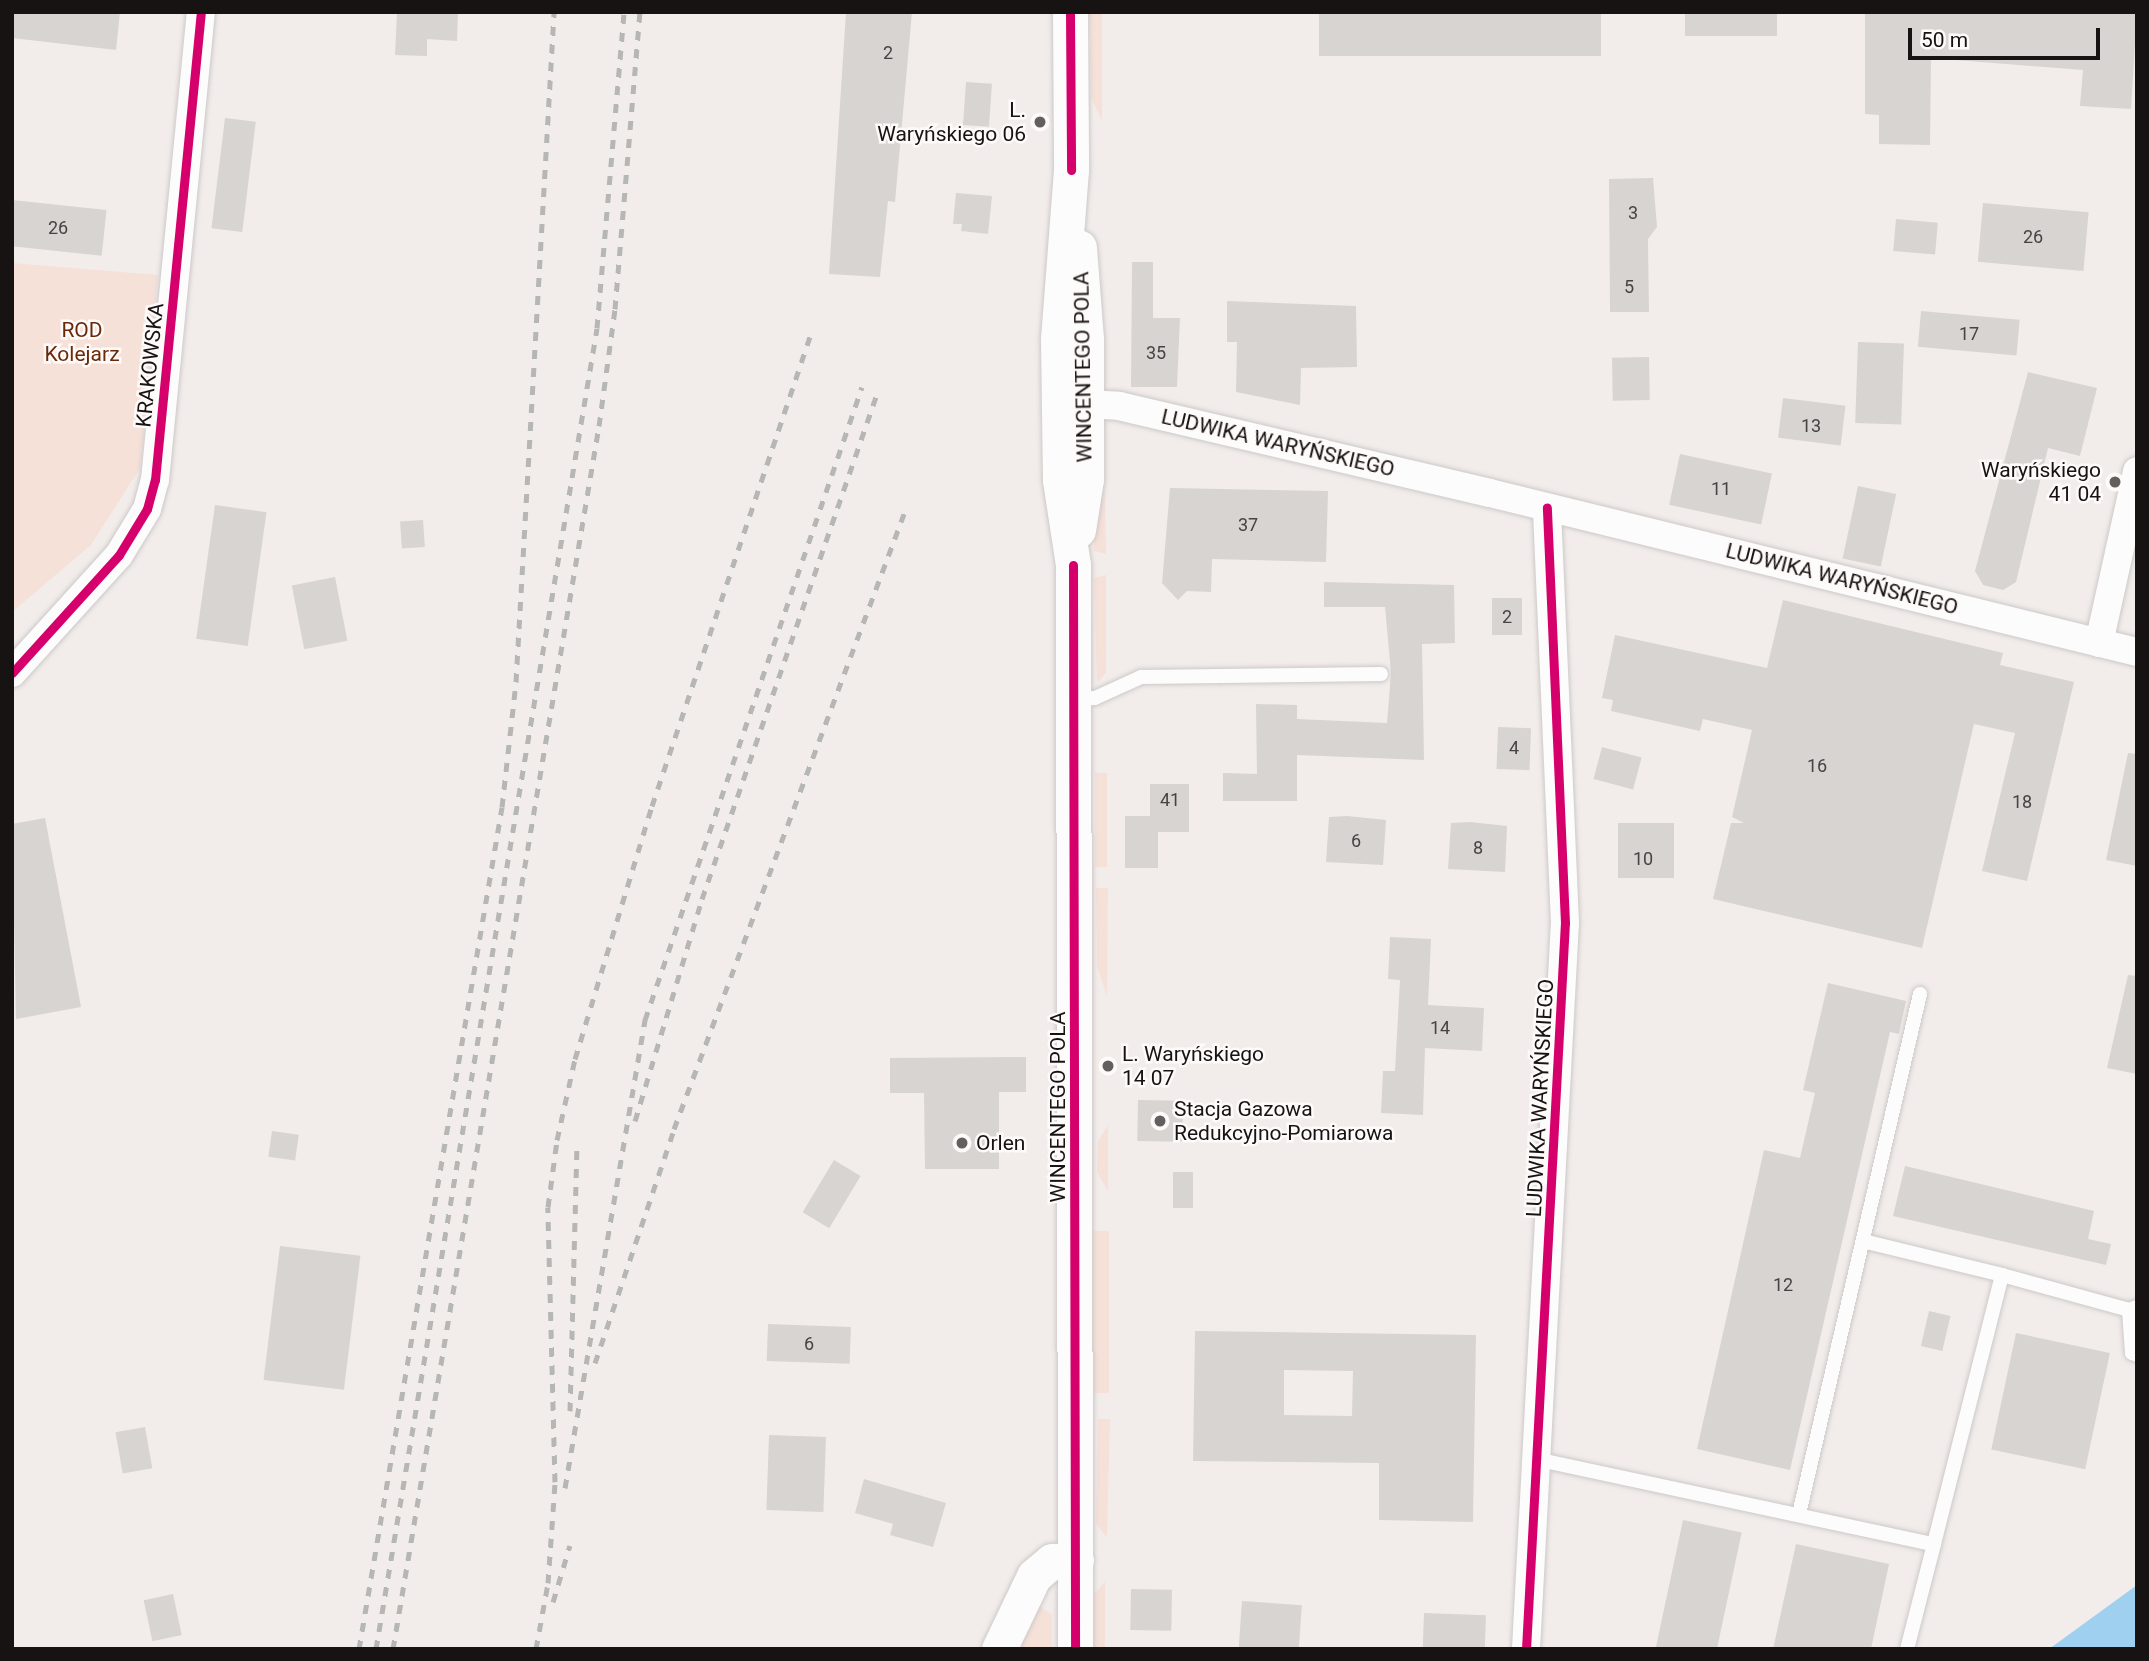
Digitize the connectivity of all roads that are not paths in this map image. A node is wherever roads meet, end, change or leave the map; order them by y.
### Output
1 (201, 12) edge
2 (1070, 12) edge
3 (1070, 170) junction
4 (1059, 379) junction
5 (1085, 404) junction
6 (2137, 471) edge
7 (1547, 507) junction
8 (1073, 565) junction
9 (2099, 643) junction
10 (2137, 652) edge
11 (12, 673) edge
12 (1381, 674) dead end
13 (1074, 699) junction
14 (1920, 994) dead end
15 (1863, 1241) junction
16 (2002, 1275) junction
17 (2133, 1308) edge
18 (2137, 1354) edge
19 (1536, 1459) junction
20 (1799, 1514) junction
21 (1934, 1544) junction
22 (1076, 1560) junction
23 (999, 1649) edge
24 (1075, 1649) edge
25 (1526, 1649) edge
26 (1907, 1649) edge

1 - 11 street, KRAKOWSKA
2 - 3 street, WINCENTEGO POLA
3 - 4 street, WINCENTEGO POLA
3 - 5 street, WINCENTEGO POLA
4 - 5 street
4 - 8 street, WINCENTEGO POLA
5 - 7 street, LUDWIKA WARYŃSKIEGO
5 - 8 street, WINCENTEGO POLA
6 - 9 street
7 - 9 street, LUDWIKA WARYŃSKIEGO
7 - 19 street, LUDWIKA WARYŃSKIEGO
8 - 13 street, WINCENTEGO POLA
9 - 10 street, LUDWIKA WARYŃSKIEGO
12 - 13 lane
13 - 22 street, WINCENTEGO POLA
14 - 15 lane
15 - 16 lane
15 - 20 lane
16 - 17 lane
16 - 21 lane
17 - 18 lane
19 - 20 lane
19 - 25 street, LUDWIKA WARYŃSKIEGO
20 - 21 lane
21 - 26 lane
22 - 23 street
22 - 24 street, WINCENTEGO POLA

